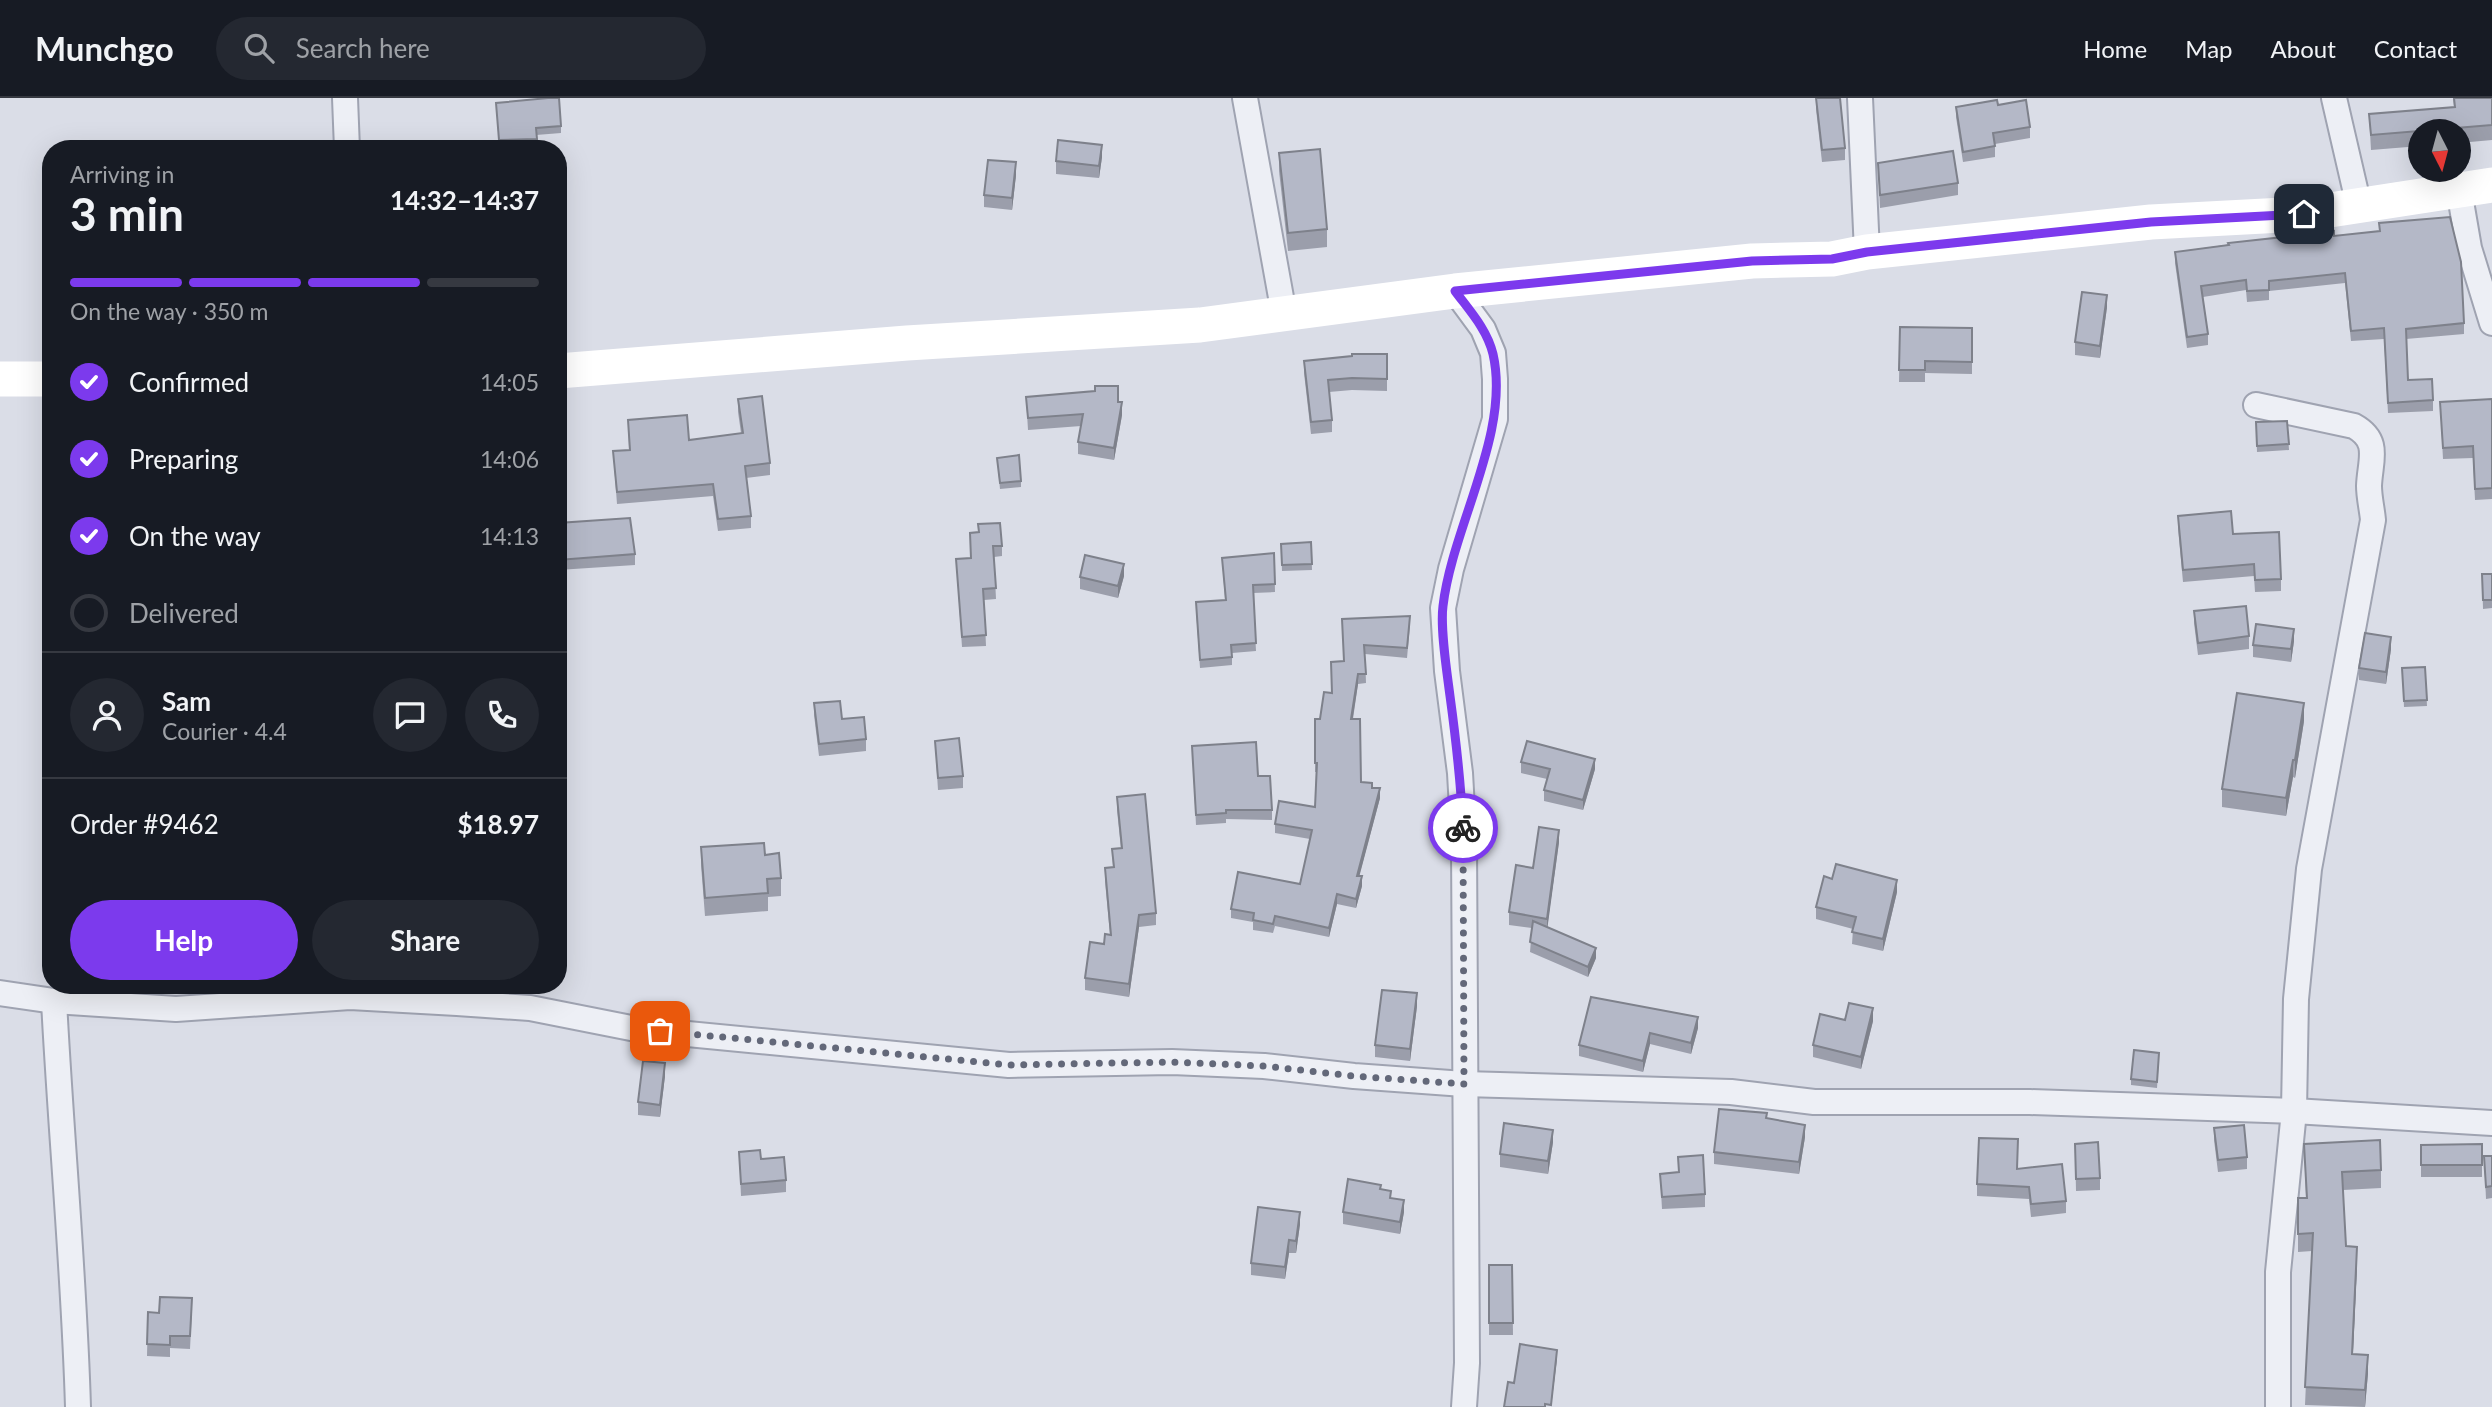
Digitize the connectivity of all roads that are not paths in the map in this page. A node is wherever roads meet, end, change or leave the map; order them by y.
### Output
1 (345, 98) edge
2 (1245, 98) edge
3 (1860, 98) edge
4 (2334, 98) edge
5 (347, 140) edge
6 (2476, 187) edge
7 (2359, 206) junction
8 (1867, 252) junction
9 (1455, 291) junction
10 (1284, 314) junction
11 (2492, 323) edge
12 (567, 370) edge
13 (0, 379) edge
14 (42, 379) edge
15 (2256, 405) dead end
16 (0, 993) edge
17 (54, 1001) junction
18 (1464, 1084) junction
19 (2294, 1111) junction
20 (2492, 1123) edge
21 (78, 1407) edge
22 (1464, 1407) edge
23 (2278, 1407) edge

1 - 5 street
2 - 10 street
3 - 8 street
4 - 7 street
6 - 7 street
6 - 11 street
7 - 8 street
8 - 9 street
9 - 10 street
9 - 18 street
10 - 12 street
13 - 14 street
15 - 19 street
16 - 17 street
17 - 18 street
17 - 21 street
18 - 19 street
18 - 22 street
19 - 20 street
19 - 23 street

